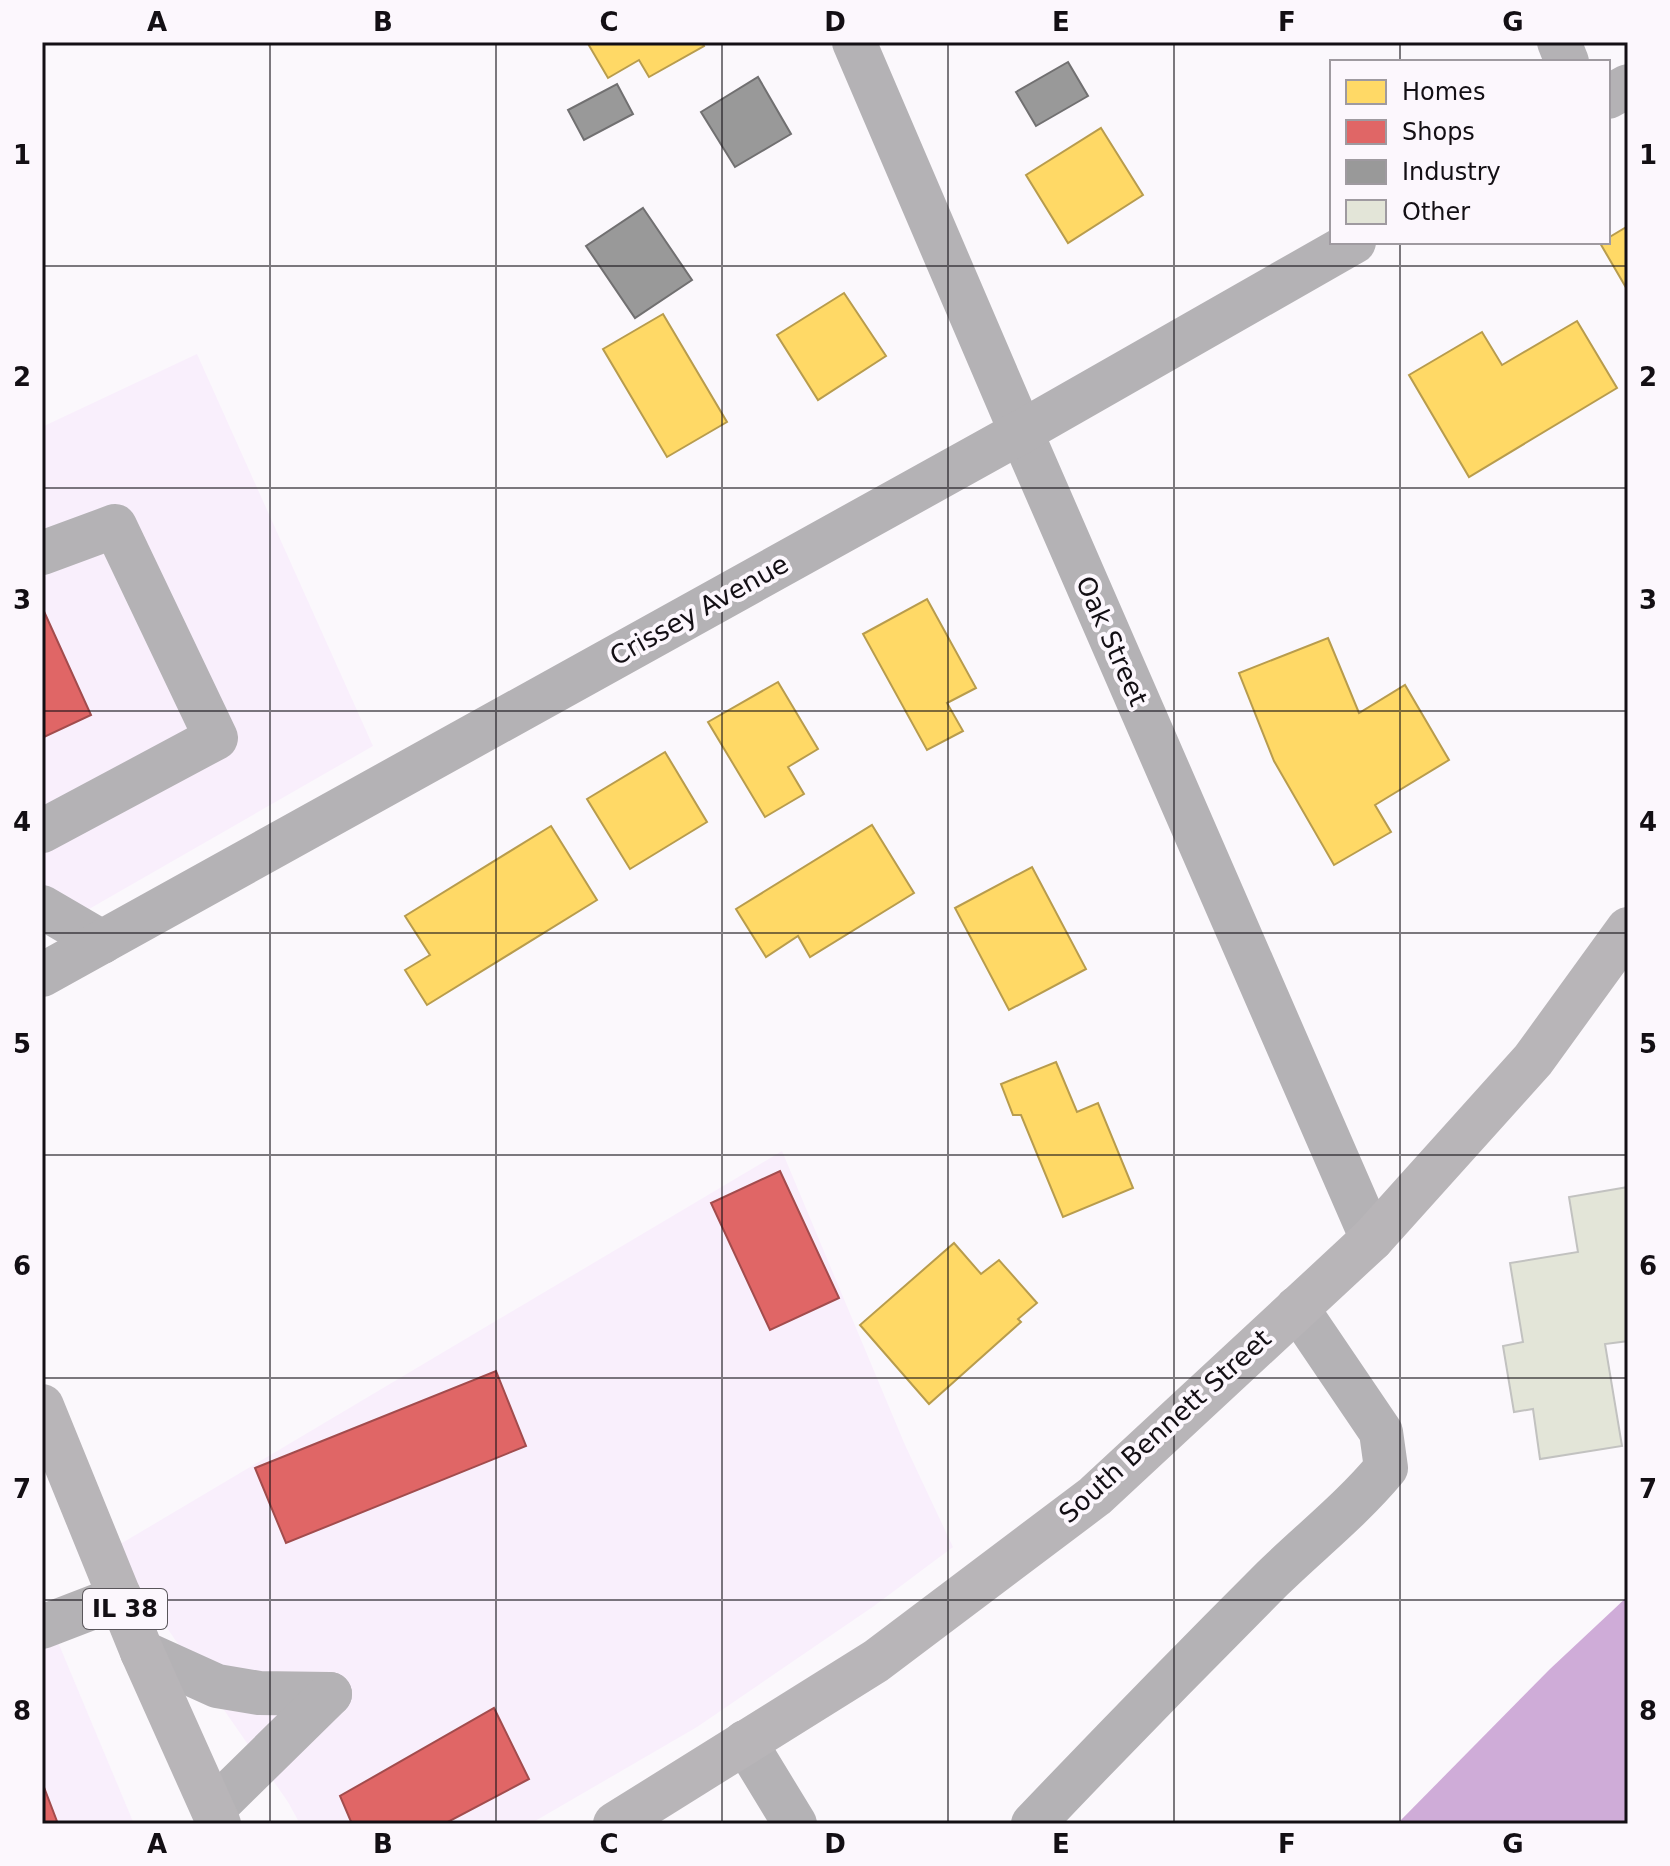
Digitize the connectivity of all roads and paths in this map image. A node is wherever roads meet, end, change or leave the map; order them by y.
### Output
1 (854, 42) edge
2 (1628, 86) edge
3 (1610, 96) edge
4 (1350, 244) edge
5 (1021, 432) junction
6 (42, 553) edge
7 (42, 831) edge
8 (42, 907) edge
9 (1628, 929) edge
10 (102, 942) junction
11 (42, 975) edge
12 (1372, 1239) junction
13 (1297, 1308) junction
14 (42, 1406) edge
15 (120, 1597) junction
16 (42, 1627) edge
17 (142, 1652) junction
18 (745, 1742) junction
19 (216, 1816) edge
20 (615, 1824) edge
21 (795, 1824) edge
22 (1033, 1824) edge

1 - 5 street, Oak Street
2 - 3 street
4 - 5 street, Crissey Avenue
5 - 10 street, Crissey Avenue
5 - 12 street, Oak Street
6 - 7 street
8 - 10 street
9 - 12 main road, South Bennett Street
10 - 11 street, Crissey Avenue
12 - 13 main road, South Bennett Street
13 - 18 main road, South Bennett Street
13 - 22 street
14 - 15 main road, IL 38
15 - 16 street
15 - 17 main road, IL 38
17 - 19 main road, IL 38
17 - 19 street
18 - 20 main road, South Bennett Street
18 - 21 street

